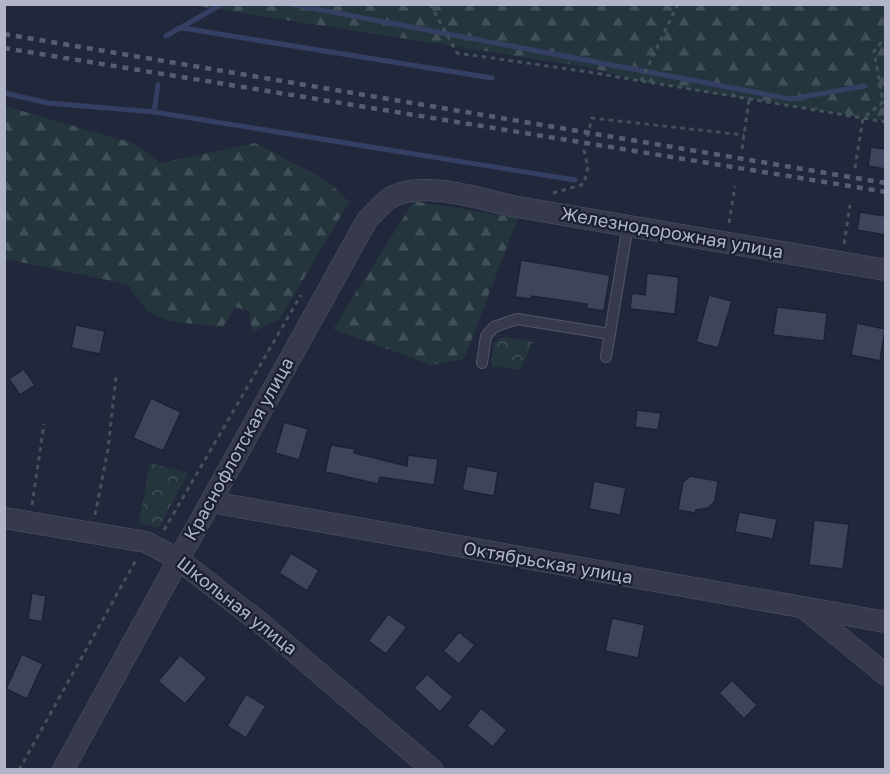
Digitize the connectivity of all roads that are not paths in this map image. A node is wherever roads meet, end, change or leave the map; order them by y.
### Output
1 (459, 194) joint
2 (628, 225) junction
3 (885, 270) edge
4 (610, 334) junction
5 (606, 357) dead end
6 (482, 363) dead end
7 (211, 502) junction
8 (4, 518) edge
9 (178, 559) junction
10 (805, 609) junction
11 (885, 622) edge
12 (885, 675) edge
13 (63, 770) edge
14 (433, 770) edge

1 - 2 street, Железнодорожная улица
1 - 7 street, Краснофлотская улица
2 - 3 street, Железнодорожная улица
2 - 4 lane
4 - 5 lane
4 - 6 lane
7 - 9 street, Краснофлотская улица
7 - 10 street, Октябрьская улица
8 - 9 street, Школьная улица
9 - 13 street, Краснофлотская улица
9 - 14 street, Школьная улица
10 - 11 street, Октябрьская улица
10 - 12 street

